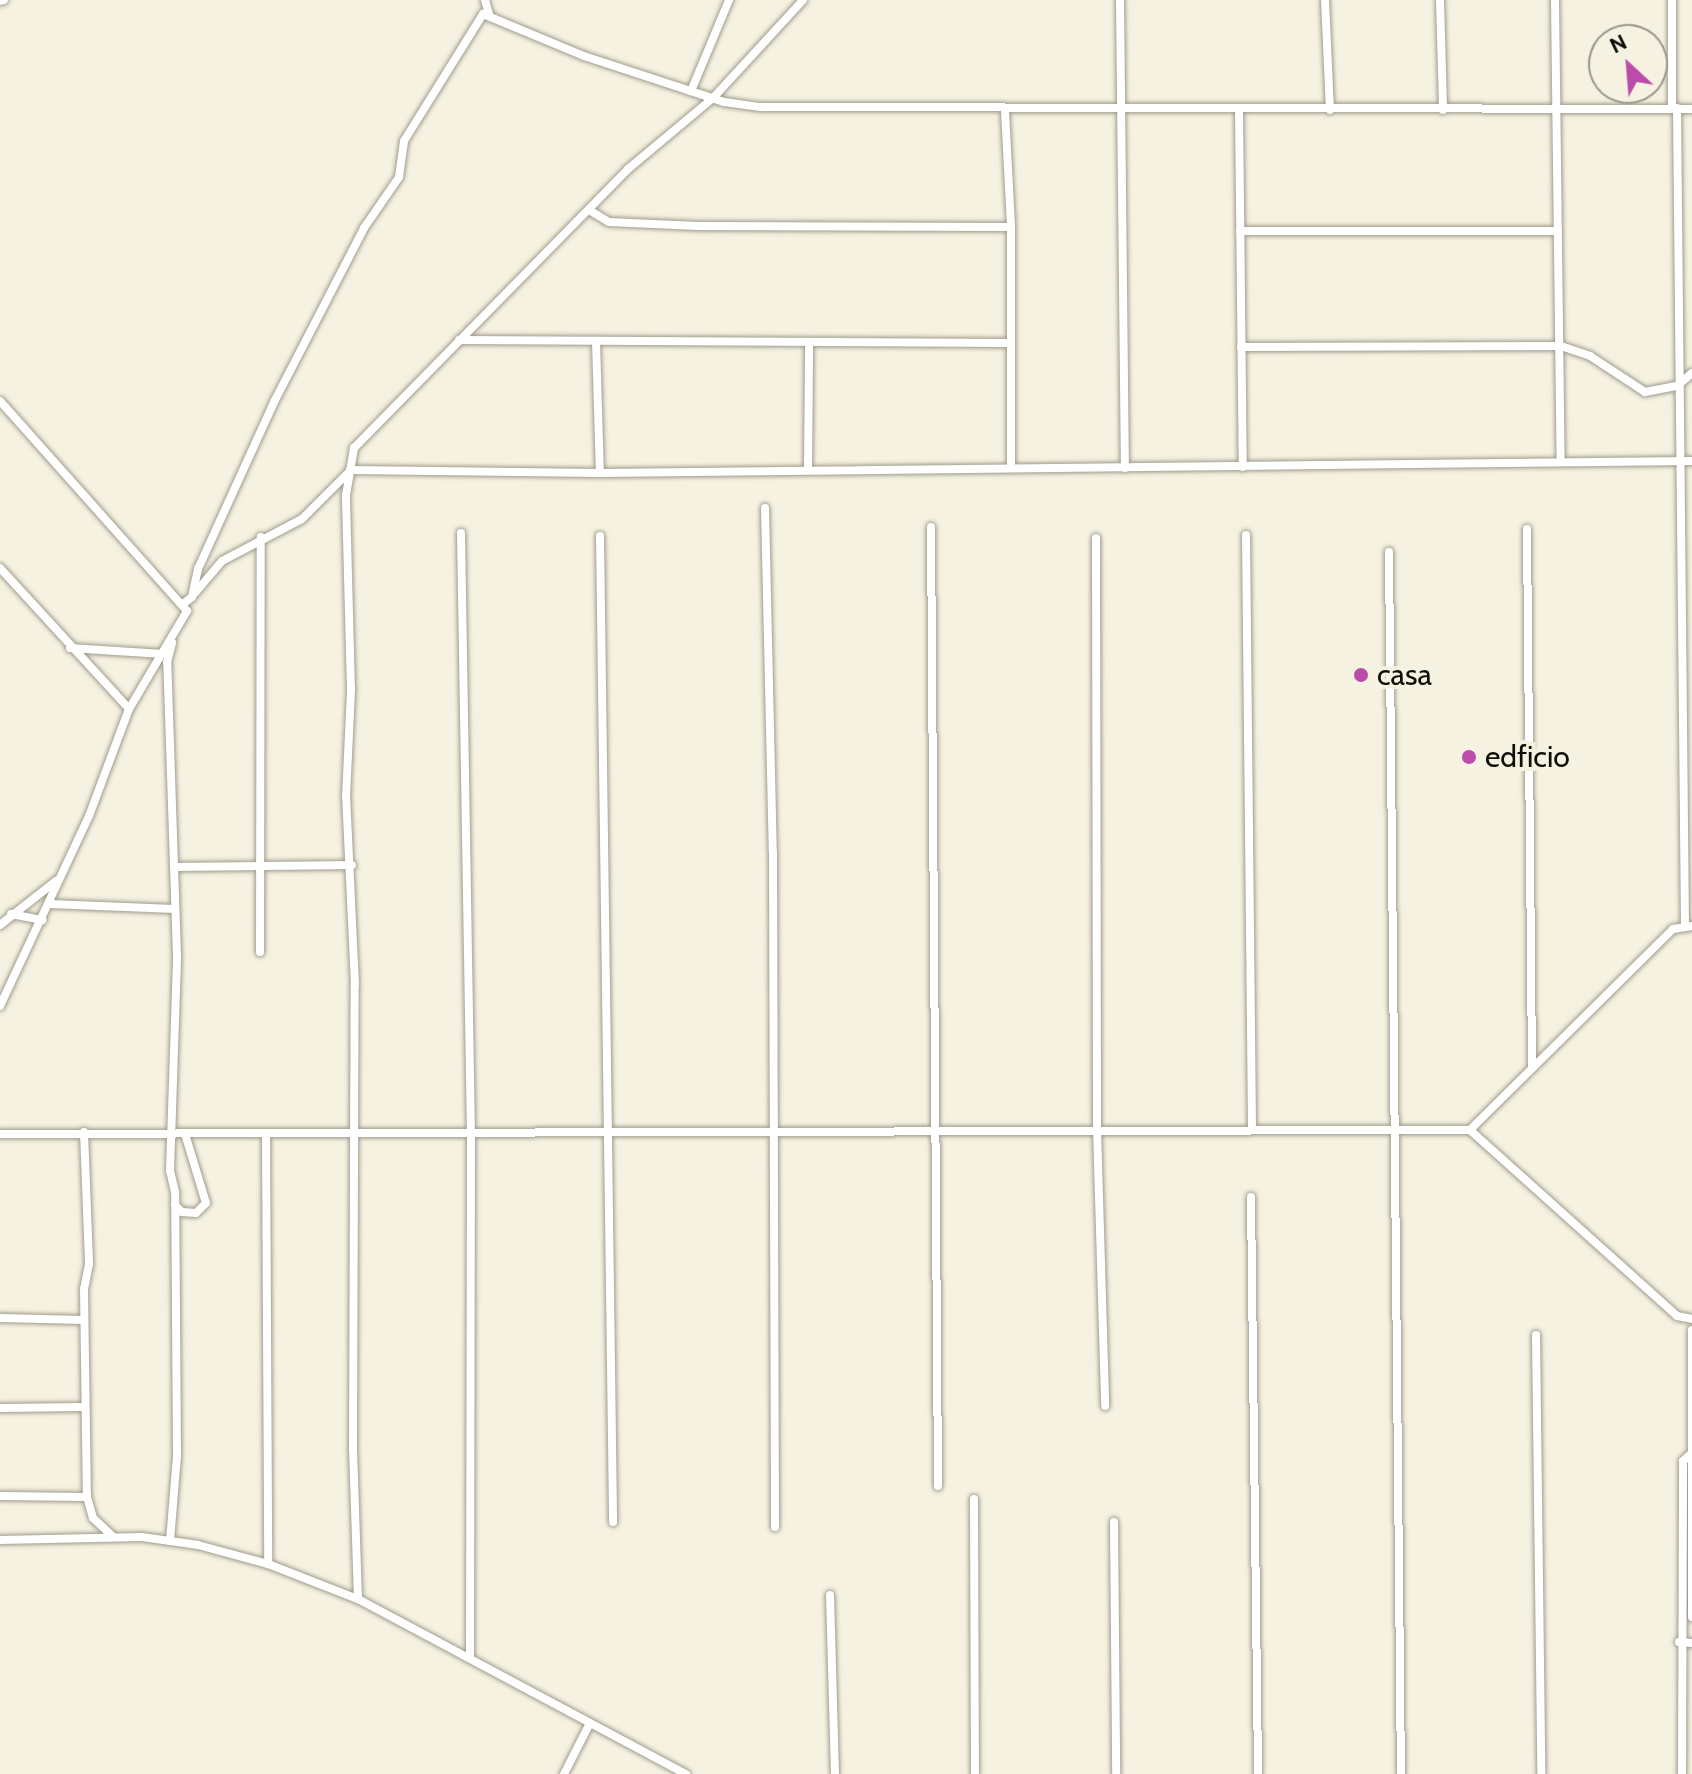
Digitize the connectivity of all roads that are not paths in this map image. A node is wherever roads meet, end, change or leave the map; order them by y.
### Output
1 (485, 0) edge
2 (729, 0) edge
3 (803, 0) edge
4 (1120, 0) edge
5 (1325, 0) edge
6 (1440, 0) edge
7 (1555, 0) edge
8 (1672, 0) edge
9 (489, 14) junction
10 (691, 91) junction
11 (713, 98) junction
12 (1239, 108) junction
13 (1675, 109) junction
14 (1692, 109) edge
15 (1120, 110) junction
16 (1330, 110) junction
17 (1443, 110) junction
18 (1005, 111) junction
19 (1557, 111) junction
20 (589, 210) junction
21 (1011, 227) junction
22 (1240, 231) junction
23 (1558, 231) junction
24 (459, 340) junction
25 (596, 341) junction
26 (809, 343) junction
27 (1010, 343) junction
28 (1561, 346) junction
29 (1241, 347) junction
30 (1692, 373) edge
31 (1677, 386) junction
32 (0, 401) edge
33 (1679, 461) junction
34 (1692, 461) edge
35 (1561, 462) junction
36 (1243, 467) junction
37 (1011, 468) junction
38 (1125, 468) junction
39 (808, 470) junction
40 (349, 471) junction
41 (600, 473) junction
42 (765, 508) dead end
43 (931, 527) dead end
44 (1527, 529) dead end
45 (461, 533) dead end
46 (1246, 535) dead end
47 (600, 536) dead end
48 (261, 537) junction
49 (1096, 538) dead end
50 (1389, 552) dead end
51 (0, 568) edge
52 (192, 597) junction
53 (183, 604) junction
54 (172, 643) junction
55 (69, 648) junction
56 (163, 654) junction
57 (129, 709) junction
58 (259, 863) junction
59 (352, 865) junction
60 (175, 867) junction
61 (57, 879) junction
62 (50, 904) junction
63 (175, 909) junction
64 (11, 914) junction
65 (42, 920) junction
66 (0, 925) edge
67 (1689, 925) edge
68 (260, 952) dead end
69 (0, 1003) edge
70 (1532, 1066) junction
71 (1097, 1129) junction
72 (1394, 1129) junction
73 (935, 1130) junction
74 (1252, 1130) junction
75 (1470, 1130) junction
76 (84, 1132) junction
77 (774, 1132) junction
78 (611, 1133) junction
79 (0, 1134) edge
80 (174, 1134) junction
81 (185, 1134) junction
82 (471, 1134) junction
83 (266, 1135) junction
84 (355, 1135) junction
85 (1251, 1197) dead end
86 (175, 1205) junction
87 (0, 1318) edge
88 (1692, 1319) edge
89 (84, 1320) junction
90 (1692, 1330) edge
91 (1536, 1335) dead end
92 (1105, 1406) dead end
93 (83, 1407) junction
94 (0, 1408) edge
95 (1692, 1453) edge
96 (938, 1486) dead end
97 (0, 1496) edge
98 (87, 1497) junction
99 (974, 1499) dead end
100 (613, 1522) dead end
101 (1114, 1522) dead end
102 (775, 1527) dead end
103 (112, 1536) junction
104 (0, 1540) edge
105 (170, 1541) junction
106 (268, 1564) junction
107 (830, 1595) dead end
108 (358, 1599) junction
109 (1692, 1617) edge
110 (1679, 1642) junction
111 (1692, 1643) edge
112 (470, 1658) junction
113 (589, 1725) junction
114 (564, 1774) edge
115 (686, 1774) edge
116 (835, 1774) edge
117 (975, 1774) edge
118 (1116, 1774) edge
119 (1258, 1774) edge
120 (1401, 1774) edge
121 (1541, 1774) edge
122 (1682, 1774) edge

1 - 9 street
2 - 10 street
3 - 11 street
4 - 15 street
5 - 16 street
6 - 17 street
7 - 19 street
8 - 13 street
9 - 10 street
9 - 52 street
10 - 11 street
11 - 18 street
11 - 20 street
12 - 15 street
12 - 16 street
12 - 22 street
13 - 14 street
13 - 19 street
13 - 31 street
15 - 18 street
15 - 38 street
16 - 17 street
17 - 19 street
18 - 21 street
19 - 23 street
20 - 21 street
20 - 24 street
21 - 27 street
22 - 23 street
22 - 29 street
23 - 28 street
24 - 25 street
24 - 40 street
25 - 26 street
25 - 41 street
26 - 27 street
26 - 39 street
27 - 37 street
28 - 29 street
28 - 31 street
28 - 35 street
29 - 36 street
30 - 31 street
31 - 33 street
32 - 53 street
33 - 34 street
33 - 35 street
33 - 67 street
35 - 36 street
36 - 38 street
37 - 38 street
37 - 39 street
39 - 41 street
40 - 41 street
40 - 48 street
40 - 59 street
42 - 77 street
43 - 73 street
44 - 70 street
45 - 82 street
46 - 74 street
47 - 78 street
48 - 52 street
48 - 58 street
49 - 71 street
50 - 72 street
51 - 55 street
52 - 53 street
53 - 54 street
54 - 56 street
54 - 60 street
55 - 56 street
55 - 57 street
56 - 57 street
57 - 61 street
58 - 59 street
58 - 60 street
58 - 68 street
59 - 84 street
60 - 63 street
61 - 62 street
61 - 64 street
62 - 63 street
62 - 65 street
63 - 80 street
64 - 65 street
64 - 66 street
65 - 69 street
67 - 70 street
70 - 75 street
71 - 73 street
71 - 74 street
71 - 92 street
72 - 74 street
72 - 75 street
72 - 120 street
73 - 77 street
73 - 96 street
75 - 88 street
76 - 79 street
76 - 80 street
76 - 89 street
77 - 78 street
77 - 102 street
78 - 82 street
78 - 100 street
80 - 81 street
80 - 86 street
81 - 83 street
81 - 86 street
82 - 84 street
82 - 112 street
83 - 84 street
83 - 106 street
84 - 108 street
85 - 119 street
86 - 105 street
87 - 89 street
89 - 93 street
90 - 95 street
91 - 121 street
93 - 94 street
93 - 98 street
95 - 109 street
95 - 110 street
97 - 98 street
98 - 103 street
99 - 117 street
101 - 118 street
103 - 104 street
103 - 105 street
105 - 106 street
106 - 108 street
107 - 116 street
108 - 112 street
110 - 111 street
110 - 122 street
112 - 113 street
113 - 114 street
113 - 115 street

